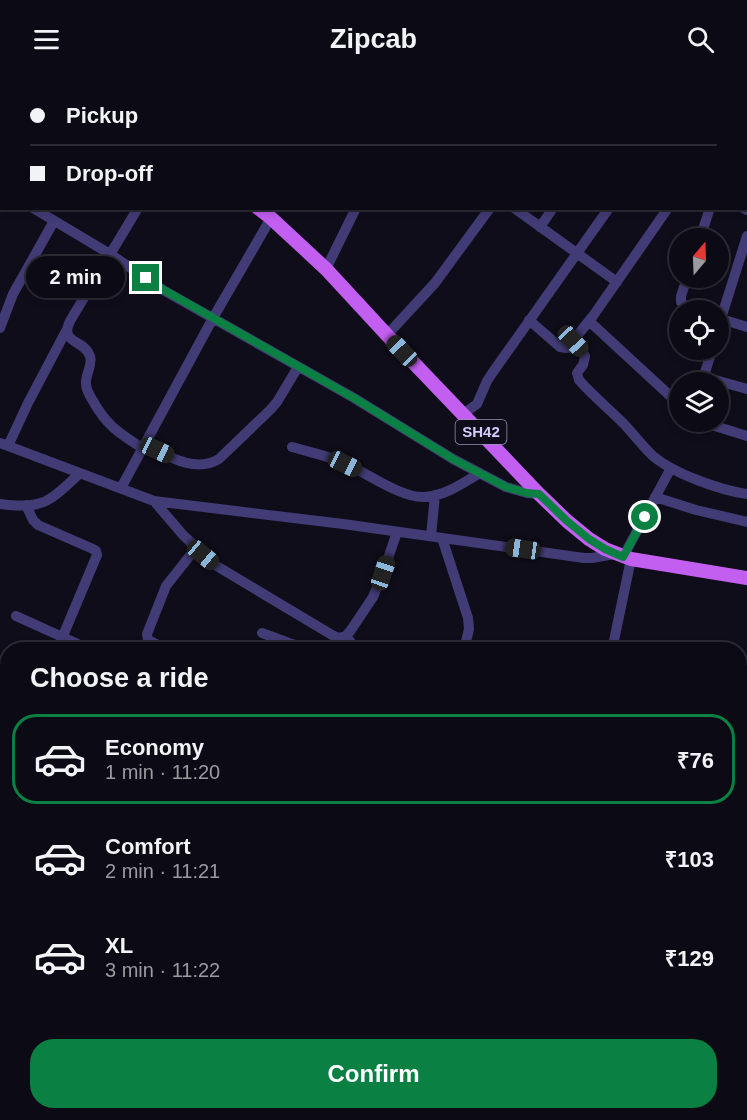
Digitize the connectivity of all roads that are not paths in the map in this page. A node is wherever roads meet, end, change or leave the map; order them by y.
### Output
1 (36, 210) edge
2 (137, 210) edge
3 (261, 210) edge
4 (355, 210) edge
5 (488, 210) edge
6 (517, 210) edge
7 (552, 210) edge
8 (608, 210) edge
9 (667, 210) edge
10 (709, 210) edge
11 (271, 218) junction
12 (54, 221) junction
13 (540, 227) junction
14 (703, 228) edge
15 (747, 236) edge
16 (110, 254) junction
17 (578, 254) junction
18 (326, 269) junction
19 (742, 269) edge
20 (617, 282) junction
21 (729, 300) edge
22 (213, 318) junction
23 (530, 320) junction
24 (589, 321) junction
25 (729, 324) edge
26 (747, 327) edge
27 (0, 328) edge
28 (66, 331) junction
29 (387, 335) junction
30 (573, 341) junction
31 (298, 367) junction
32 (729, 385) edge
33 (747, 389) edge
34 (669, 395) edge
35 (463, 414) junction
36 (729, 430) edge
37 (747, 436) edge
38 (4, 444) edge
39 (143, 446) junction
40 (292, 447) dead end
41 (671, 468) junction
42 (80, 472) junction
43 (480, 474) junction
44 (121, 488) junction
45 (539, 494) junction
46 (747, 494) edge
47 (435, 495) junction
48 (655, 497) junction
49 (154, 501) junction
50 (0, 504) edge
51 (26, 505) junction
52 (747, 522) edge
53 (397, 531) junction
54 (436, 537) junction
55 (196, 549) junction
56 (623, 557) junction
57 (747, 578) edge
58 (15, 616) dead end
59 (262, 633) dead end
60 (63, 636) junction
61 (346, 636) junction
62 (60, 642) edge
63 (75, 642) edge
64 (152, 642) edge
65 (286, 642) edge
66 (349, 642) edge
67 (466, 642) edge
68 (613, 642) edge

1 - 12 street
2 - 16 street
3 - 11 main road, SH42
4 - 18 street
5 - 29 street
6 - 13 street
7 - 13 street
8 - 17 street
9 - 20 street
10 - 14 street
11 - 18 main road, SH42
11 - 22 street
12 - 16 street
12 - 27 street
13 - 17 street
15 - 19 street
16 - 22 street
16 - 28 street
17 - 20 street
17 - 23 street
18 - 29 main road, SH42
19 - 21 street
20 - 24 street
22 - 31 street
22 - 39 street
23 - 30 street
23 - 35 street
24 - 30 street
24 - 34 street
25 - 26 street
28 - 38 street
28 - 39 street
29 - 35 main road, SH42
30 - 41 street
31 - 39 street
31 - 43 street
32 - 33 street
35 - 45 main road, SH42
36 - 37 street
38 - 42 street
39 - 44 street
40 - 47 street
41 - 46 street
41 - 48 street
42 - 44 street
42 - 51 street
43 - 45 street
43 - 47 street
44 - 49 street
45 - 56 main road, SH42
47 - 54 street
48 - 52 street
48 - 56 street
49 - 53 street
49 - 55 street
50 - 51 street
51 - 60 street
53 - 54 street
53 - 61 street
54 - 56 street
54 - 67 street
55 - 61 street
55 - 64 street
56 - 57 main road, SH42
56 - 68 street
58 - 60 street
59 - 65 street
60 - 62 street
60 - 63 street
61 - 66 street

